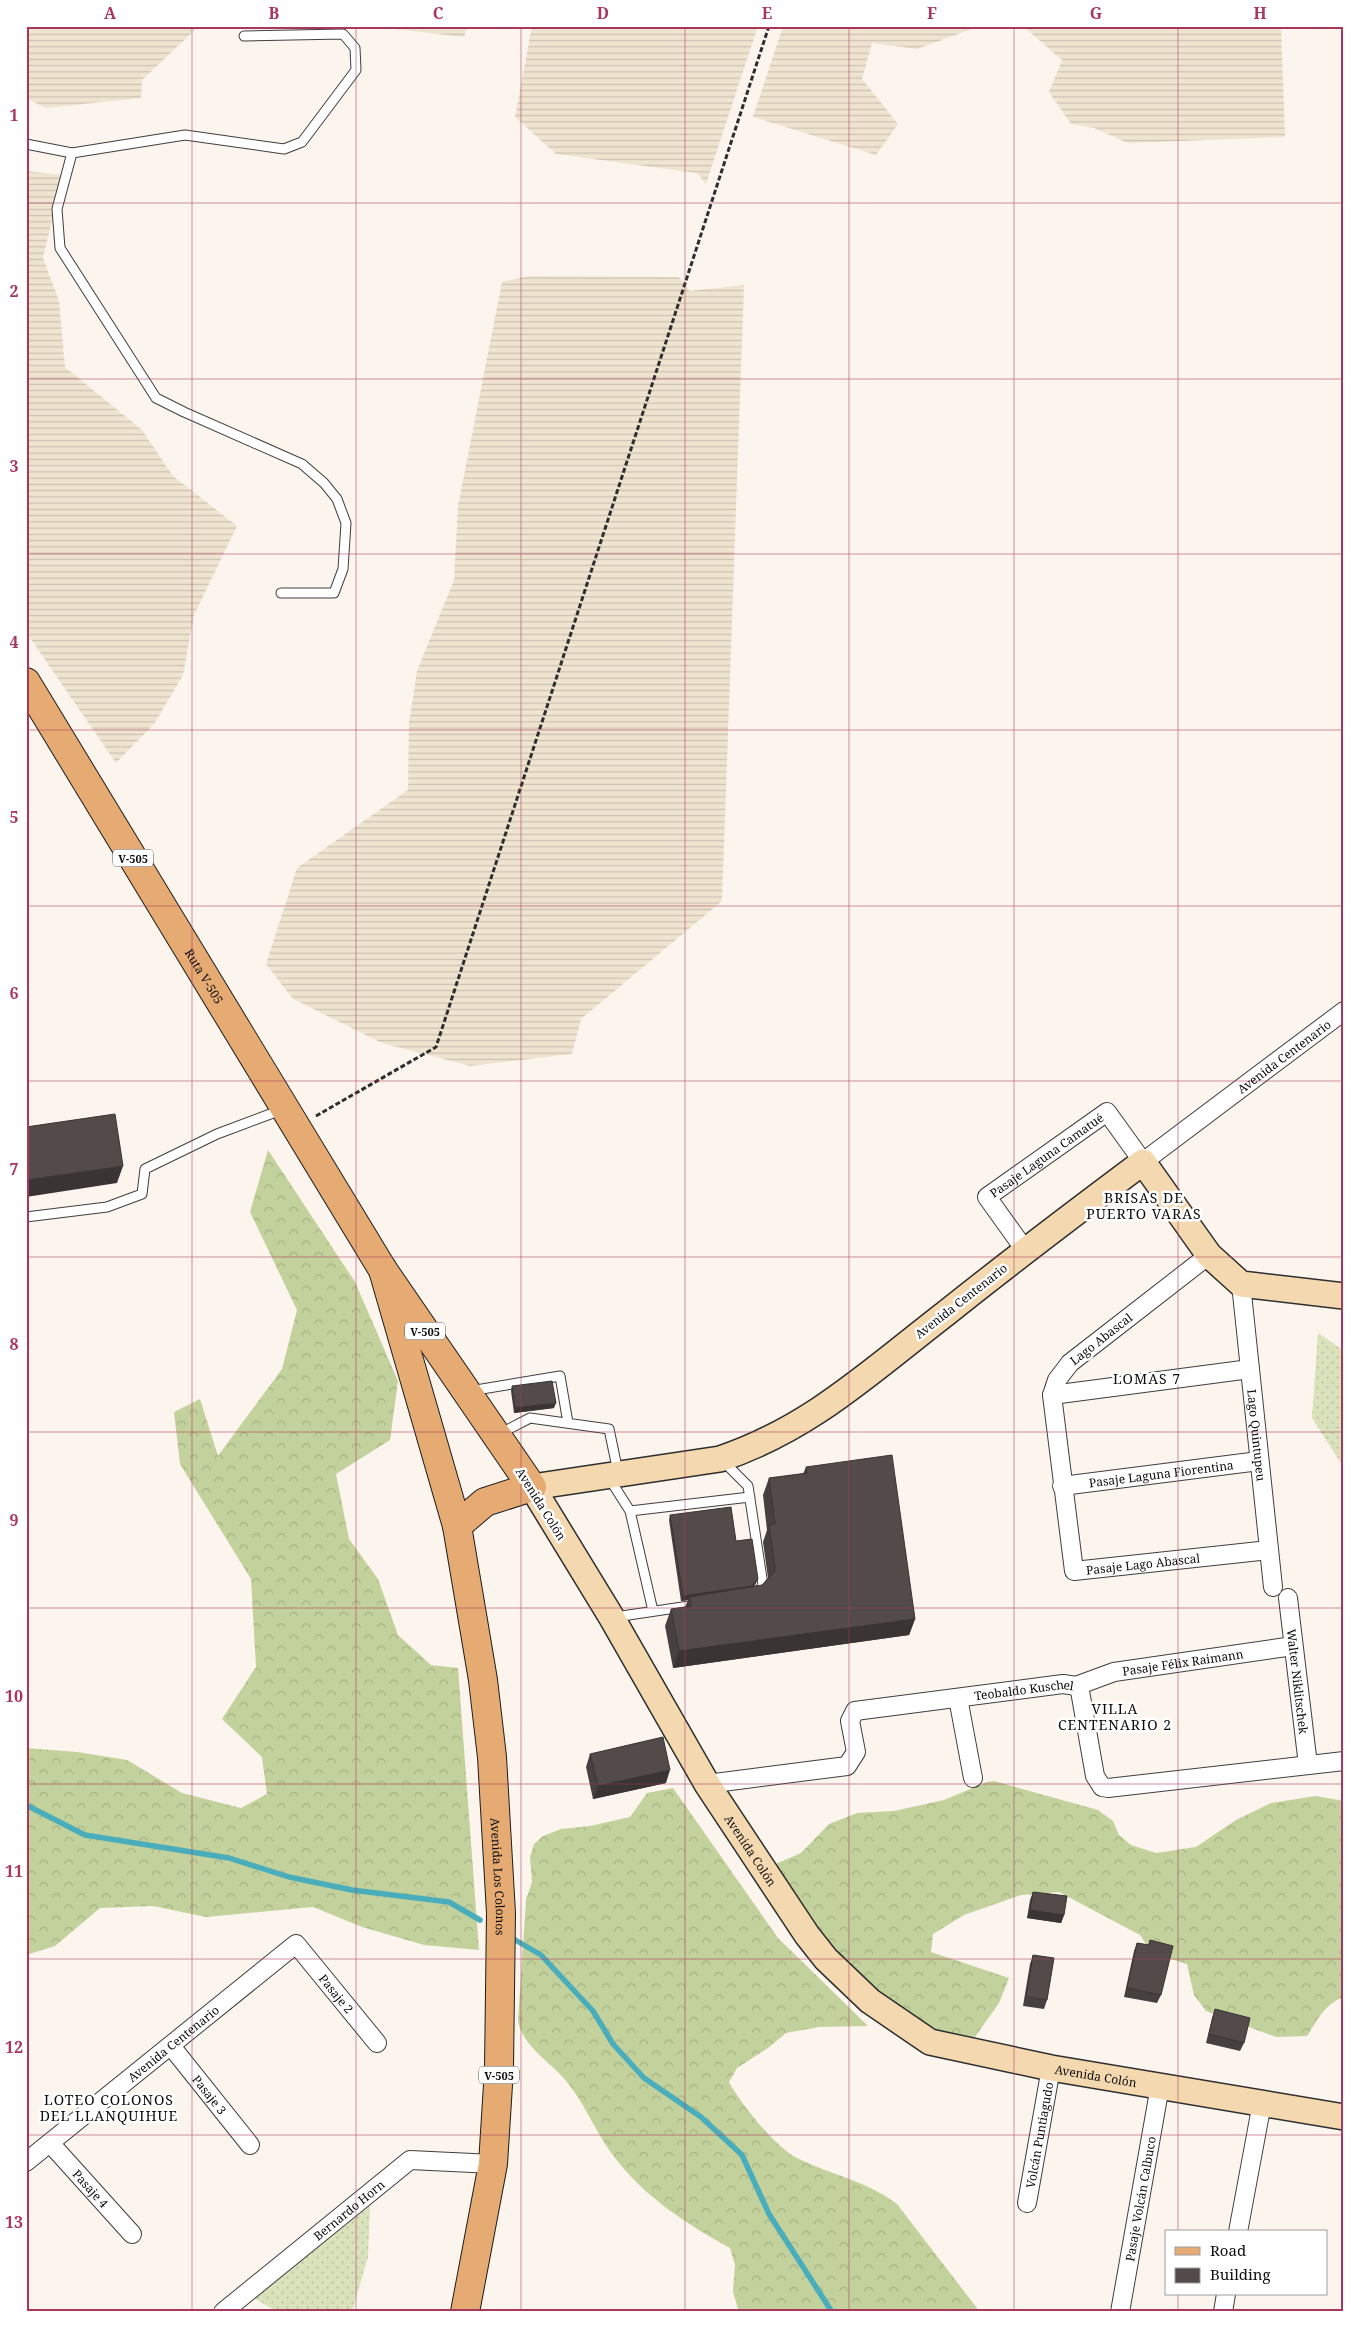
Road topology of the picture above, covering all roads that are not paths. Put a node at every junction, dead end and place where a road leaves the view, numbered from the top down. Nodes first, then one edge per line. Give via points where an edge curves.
1 (244, 36) dead end
2 (26, 144) edge
3 (72, 153) junction
4 (281, 594) dead end
5 (26, 682) edge
6 (1344, 1011) edge
7 (291, 1118) junction
8 (1143, 1162) junction
9 (26, 1217) edge
10 (1026, 1250) junction
11 (1209, 1255) junction
12 (383, 1270) junction
13 (1241, 1284) junction
14 (1344, 1296) edge
15 (1250, 1369) junction
16 (466, 1392) junction
17 (1052, 1395) junction
18 (568, 1423) junction
19 (496, 1435) junction
20 (720, 1458) junction
21 (1259, 1461) junction
22 (613, 1476) junction
23 (1062, 1486) junction
24 (532, 1487) junction
25 (750, 1497) junction
26 (630, 1511) junction
27 (457, 1526) junction
28 (1269, 1550) junction
29 (1273, 1587) dead end
30 (746, 1597) edge
31 (1288, 1598) dead end
32 (702, 1604) edge
33 (653, 1611) junction
34 (612, 1618) junction
35 (1293, 1646) junction
36 (1076, 1686) junction
37 (958, 1698) junction
38 (1344, 1761) edge
39 (1308, 1765) junction
40 (972, 1778) dead end
41 (707, 1784) junction
42 (296, 1944) joint
43 (377, 2043) dead end
44 (171, 2046) junction
45 (1051, 2068) junction
46 (1160, 2086) junction
47 (1262, 2103) junction
48 (1344, 2117) edge
49 (50, 2143) junction
50 (250, 2145) dead end
51 (26, 2162) edge
52 (493, 2164) junction
53 (1027, 2203) dead end
54 (1238, 2230) edge
55 (132, 2234) dead end
56 (1226, 2296) edge
57 (223, 2312) edge
58 (465, 2312) edge
59 (1120, 2312) edge
60 (1223, 2312) edge

1 - 3 lane via 343,34 355,48 356,70 302,142 284,149 185,135
2 - 3 lane
3 - 4 lane via 57,210 60,248 156,398 302,464 337,499 346,523 346,545 343,569 334,593
5 - 7 main road, Ruta V-505 / V-505
6 - 8 street, Avenida Centenario
7 - 9 lane via 217,1134 145,1169 142,1194 107,1207
7 - 12 main road, Ruta V-505 / V-505
8 - 10 main road, Avenida Centenario
8 - 10 street, Pasaje Laguna Camatué via 1107,1112 987,1197
8 - 11 main road
10 - 20 main road, Avenida Centenario via 818,1412 771,1439
11 - 13 main road
11 - 17 street, Lago Abascal via 1070,1363 1056,1380
12 - 16 main road, Avenida Colón / V-505
12 - 27 main road, Avenida Los Colonos
13 - 14 main road
13 - 15 street, Lago Quintupeu
15 - 17 street
15 - 21 street, Lago Quintupeu
16 - 18 lane via 560,1376
16 - 19 main road, Avenida Colón / V-505
17 - 23 street
18 - 19 lane via 530,1418
18 - 22 lane via 610,1429
19 - 24 main road, Avenida Colón / V-505
20 - 22 main road, Avenida Centenario
20 - 25 lane via 748,1486
21 - 23 street, Pasaje Laguna Fiorentina
21 - 28 street, Lago Quintupeu
22 - 24 main road, Avenida Centenario
22 - 26 lane
23 - 28 street, Pasaje Lago Abascal via 1074,1570
24 - 27 main road via 485,1502
24 - 34 main road, Avenida Colón
25 - 26 lane
25 - 30 lane via 763,1585 754,1596
26 - 33 lane
27 - 52 main road, Avenida Los Colonos / V-505 via 483,1680 498,1835 502,1991
28 - 29 street, Lago Quintupeu
31 - 35 street, Walter Niklitschek
32 - 33 lane
33 - 34 lane
34 - 41 main road, Avenida Colón
35 - 36 street, Pasaje Félix Raimann via 1114,1672
35 - 39 street, Walter Niklitschek
36 - 37 street, Teobaldo Kuschel via 1056,1684
36 - 39 street, Teobaldo Kuschel via 1082,1697 1095,1776 1102,1786 1122,1788
37 - 40 street
37 - 41 street, Teobaldo Kuschel via 855,1710 850,1721 856,1752 847,1766
38 - 39 street, Teobaldo Kuschel
41 - 45 main road, Avenida Colón via 807,1935 826,1959 870,2001 930,2042
42 - 43 street, Pasaje 2
42 - 44 street, Avenida Centenario
44 - 49 street, Avenida Centenario
44 - 50 street, Pasaje 3
45 - 46 main road, Avenida Colón
45 - 53 street, Volcán Puntiagudo
46 - 47 main road, Avenida Colón
46 - 59 street, Pasaje Volcán Calbuco
47 - 48 main road, Avenida Colón
47 - 54 street
49 - 51 street, Avenida Centenario
49 - 55 street, Pasaje 4
52 - 57 street, Bernardo Horn via 410,2160
52 - 58 main road, Avenida Los Colonos / V-505
56 - 60 street

